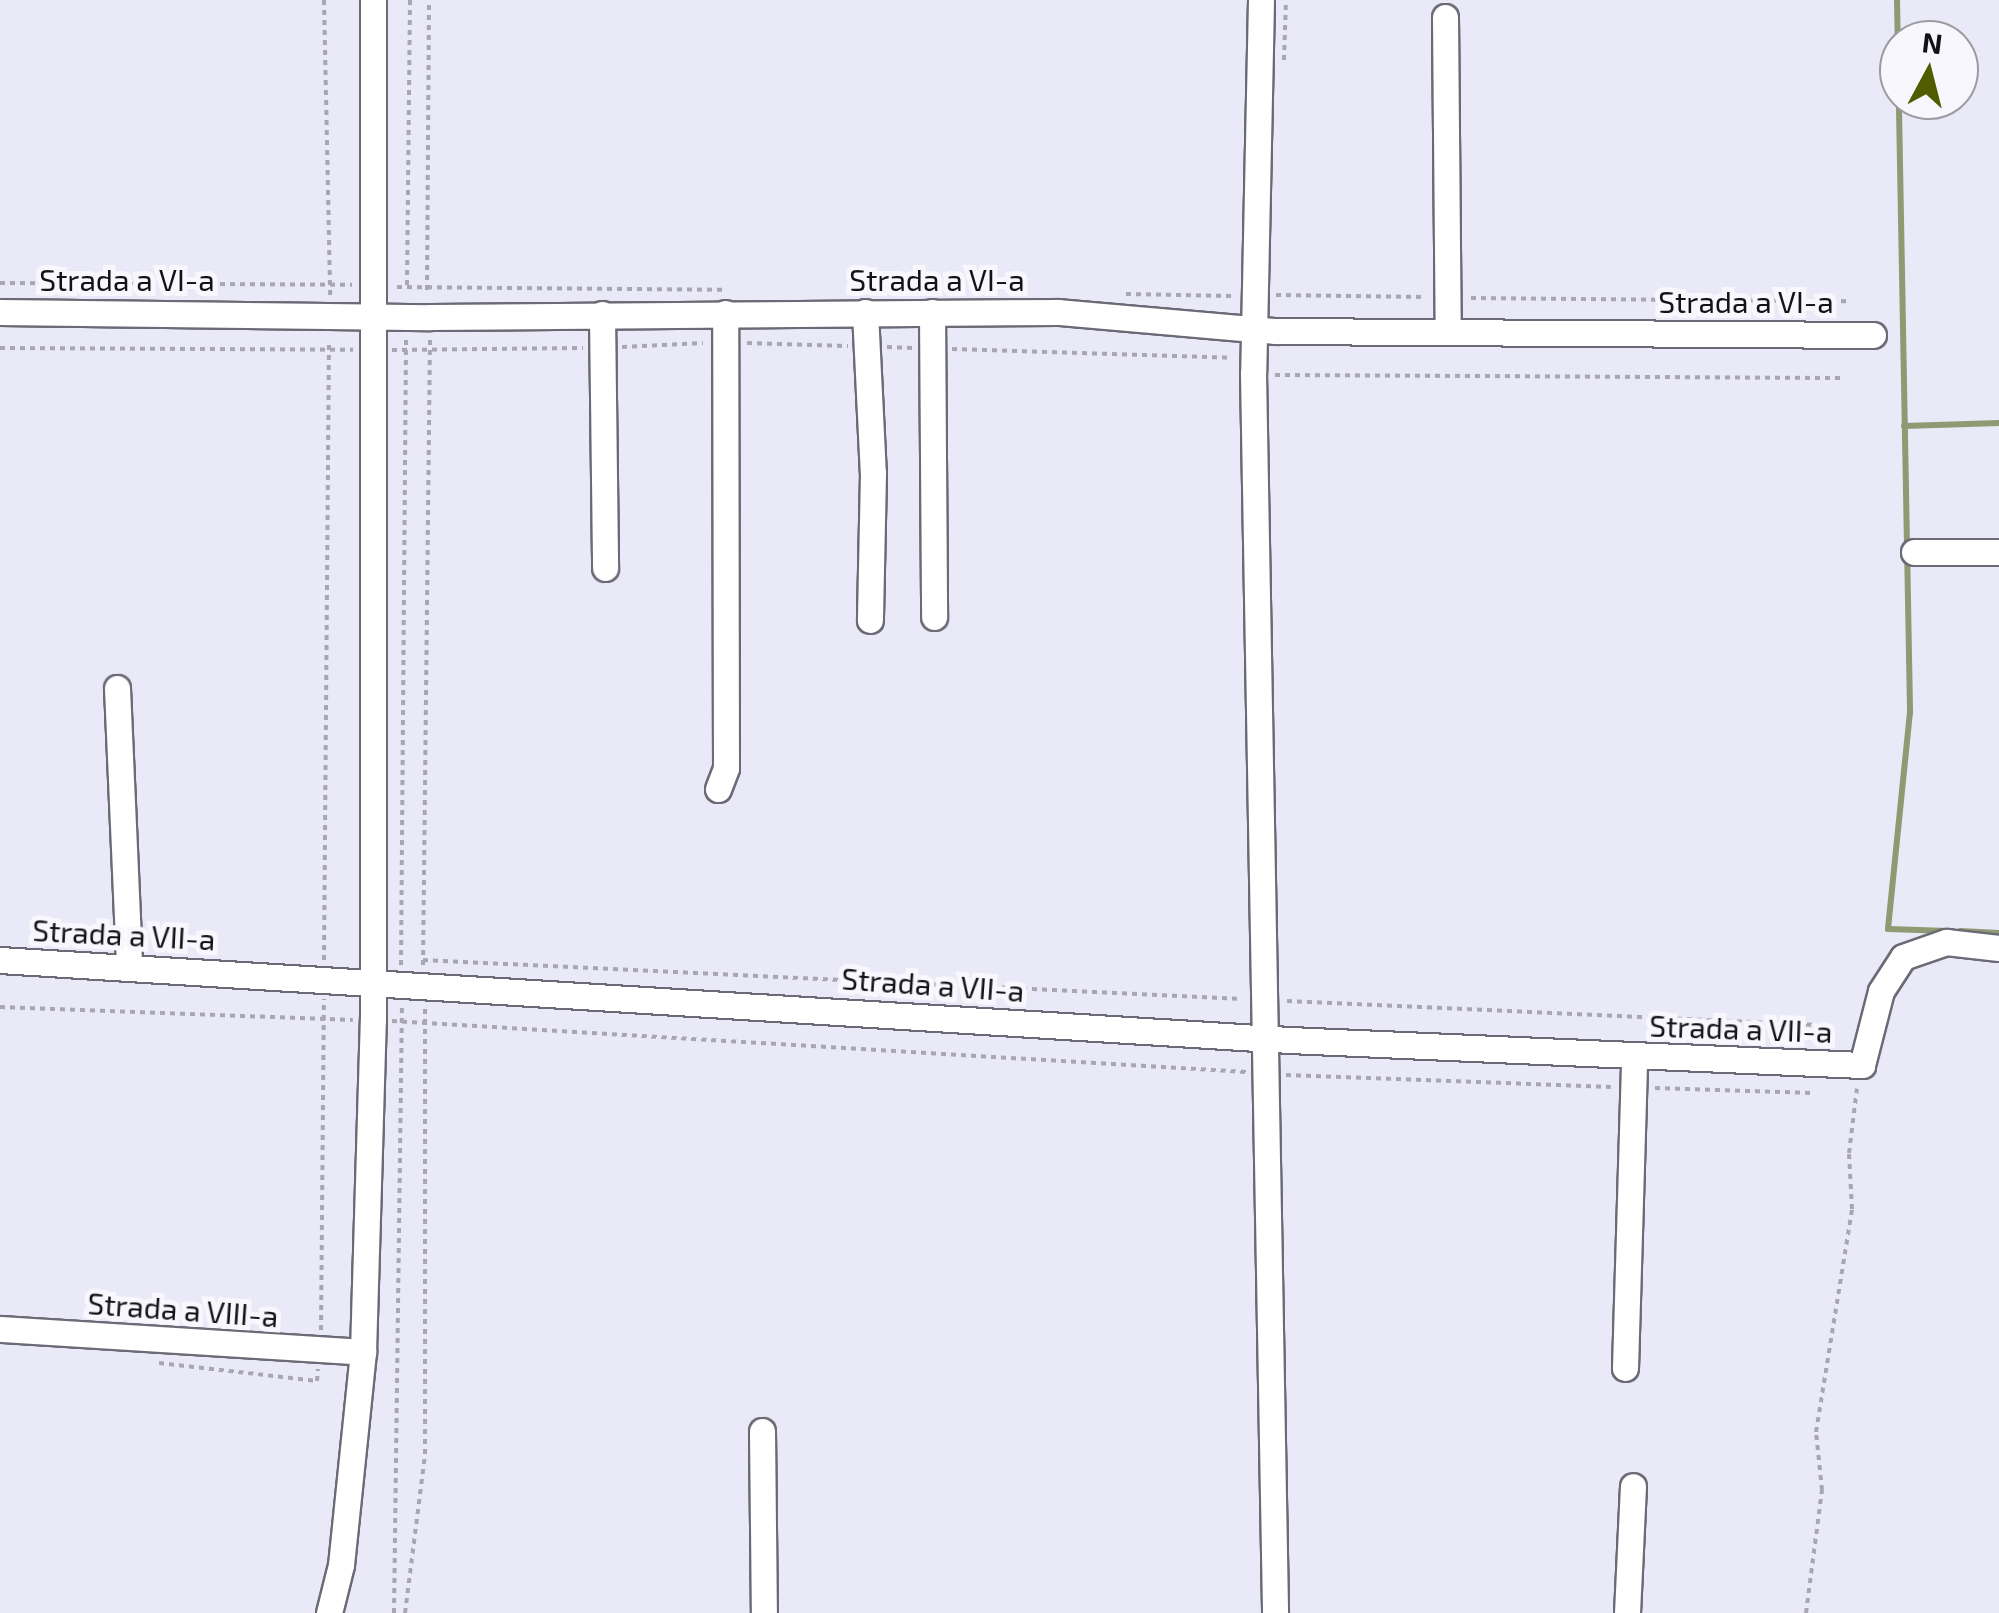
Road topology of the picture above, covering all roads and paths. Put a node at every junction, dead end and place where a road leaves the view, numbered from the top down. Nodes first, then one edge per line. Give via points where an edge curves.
1 (324, 0) edge
2 (374, 0) edge
3 (410, 0) edge
4 (429, 0) edge
5 (1261, 0) edge
6 (1445, 17) dead end
7 (0, 312) edge
8 (331, 312) junction
9 (864, 312) junction
10 (932, 312) junction
11 (602, 314) junction
12 (725, 314) junction
13 (375, 316) junction
14 (419, 316) junction
15 (1254, 330) junction
16 (1448, 332) junction
17 (1873, 335) dead end
18 (723, 342) junction
19 (868, 346) junction
20 (0, 348) edge
21 (429, 348) junction
22 (601, 348) junction
23 (932, 348) junction
24 (328, 350) junction
25 (376, 350) junction
26 (405, 350) junction
27 (1254, 373) junction
28 (1845, 378) dead end
29 (1914, 552) dead end
30 (1999, 552) edge
31 (604, 568) dead end
32 (934, 617) dead end
33 (870, 620) dead end
34 (117, 688) dead end
35 (718, 789) dead end
36 (1999, 948) edge
37 (0, 960) edge
38 (129, 967) junction
39 (416, 976) junction
40 (325, 978) junction
41 (373, 979) junction
42 (1261, 1000) junction
43 (0, 1007) edge
44 (323, 1018) junction
45 (372, 1020) junction
46 (401, 1021) junction
47 (425, 1021) junction
48 (1816, 1025) dead end
49 (1261, 1038) junction
50 (1634, 1056) junction
51 (1862, 1065) junction
52 (1262, 1074) junction
53 (1633, 1087) junction
54 (1810, 1094) dead end
55 (0, 1330) edge
56 (321, 1350) junction
57 (363, 1352) junction
58 (1624, 1368) dead end
59 (762, 1432) dead end
60 (1633, 1486) dead end
61 (329, 1613) edge
62 (394, 1613) edge
63 (405, 1613) edge
64 (764, 1613) edge
65 (1275, 1613) edge
66 (1627, 1613) edge
67 (1806, 1613) edge

1 - 8 path
2 - 13 street
3 - 14 path
4 - 14 path
5 - 15 street
6 - 16 street
7 - 8 street, Strada a VI-a
8 - 13 street, Strada a VI-a
8 - 24 path
9 - 10 street, Strada a VI-a
9 - 12 street, Strada a VI-a
9 - 19 street
10 - 15 street, Strada a VI-a via 1058,312
10 - 23 street
11 - 12 street, Strada a VI-a
11 - 14 street, Strada a VI-a
11 - 22 street
12 - 18 street
13 - 14 street, Strada a VI-a
13 - 25 street
14 - 21 path
14 - 26 path
15 - 16 street, Strada a VI-a
15 - 27 street
16 - 17 street, Strada a VI-a
18 - 19 path
18 - 22 path
18 - 35 street via 726,768
19 - 23 path
19 - 33 street
20 - 24 path
21 - 22 path
21 - 26 path
21 - 39 path
22 - 31 street
23 - 27 path via 1241,358
23 - 32 street
24 - 25 path
24 - 40 path
25 - 26 path
25 - 41 street
26 - 39 path
27 - 28 path
27 - 42 street
29 - 30 street
34 - 38 street
36 - 51 street via 1946,942 1902,957 1880,991
37 - 38 street, Strada a VII-a
38 - 40 street, Strada a VII-a
39 - 41 street, Strada a VII-a
39 - 42 path
39 - 46 path
39 - 47 path
39 - 49 street, Strada a VII-a
40 - 41 street, Strada a VII-a
40 - 44 path
41 - 45 street
42 - 48 path
42 - 49 street
43 - 44 path
44 - 45 path
44 - 56 path
45 - 46 path
45 - 57 street
46 - 47 path
46 - 62 path
47 - 52 path
47 - 63 path via 424,1465
49 - 50 street, Strada a VII-a
49 - 52 street
50 - 51 street, Strada a VII-a
50 - 53 street
51 - 67 path via 1849,1153 1852,1209 1816,1432 1822,1490
52 - 53 path
52 - 65 street
53 - 54 path
53 - 58 street
55 - 56 street, Strada a VIII-a
56 - 57 street, Strada a VIII-a
57 - 61 street via 341,1565
59 - 64 street
60 - 66 street

